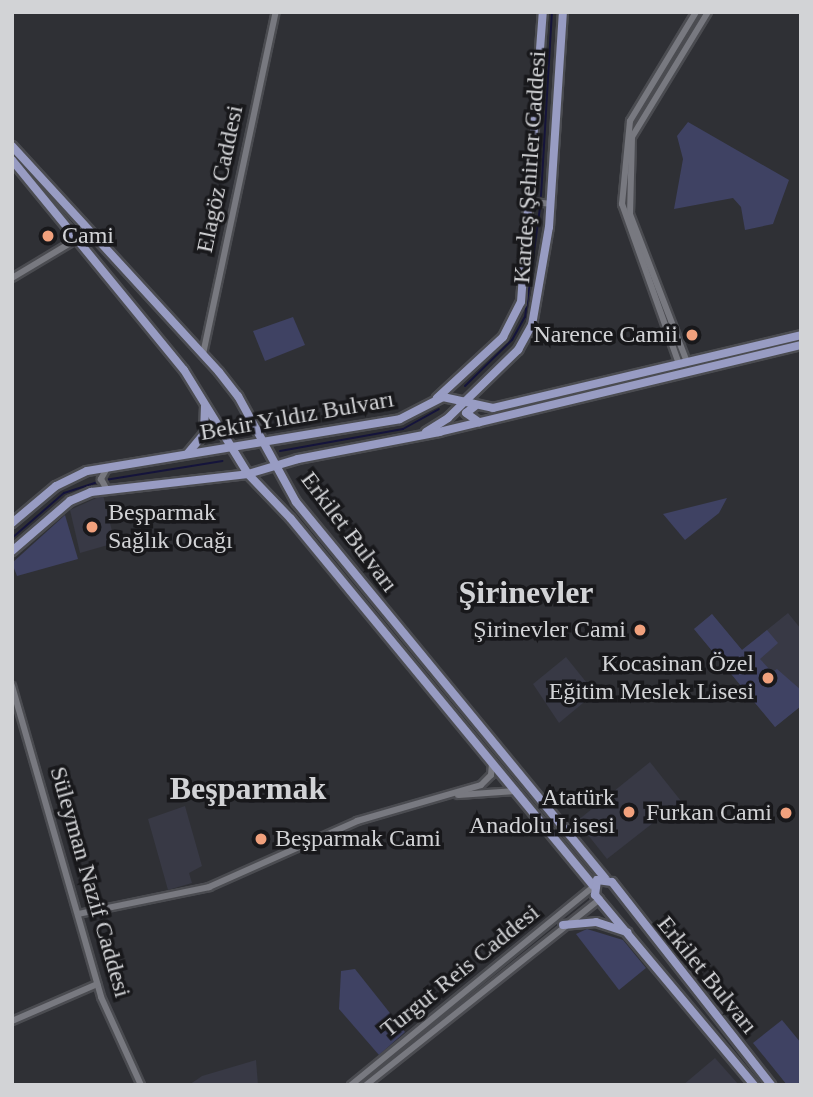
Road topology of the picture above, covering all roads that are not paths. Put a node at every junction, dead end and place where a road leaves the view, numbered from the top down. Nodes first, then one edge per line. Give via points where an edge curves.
1 (276, 12) edge
2 (543, 12) edge
3 (563, 12) edge
4 (696, 12) edge
5 (708, 12) edge
6 (12, 146) edge
7 (12, 160) edge
8 (530, 202) junction
9 (551, 204) junction
10 (77, 239) junction
11 (12, 278) edge
12 (801, 335) edge
13 (801, 345) edge
14 (202, 354) junction
15 (683, 363) junction
16 (435, 400) junction
17 (465, 400) junction
18 (205, 404) junction
19 (475, 406) junction
20 (252, 422) junction
21 (481, 422) junction
22 (414, 437) junction
23 (277, 438) junction
24 (261, 439) junction
25 (230, 447) junction
26 (185, 456) junction
27 (276, 466) junction
28 (107, 468) junction
29 (248, 474) junction
30 (106, 489) junction
31 (12, 523) edge
32 (12, 551) edge
33 (12, 686) edge
34 (491, 761) junction
35 (516, 791) junction
36 (442, 797) junction
37 (605, 878) junction
38 (593, 886) junction
39 (614, 887) junction
40 (601, 899) junction
41 (78, 914) junction
42 (563, 925) junction
43 (632, 935) junction
44 (97, 984) junction
45 (12, 1021) edge
46 (141, 1085) edge
47 (351, 1085) edge
48 (366, 1085) edge
49 (754, 1085) edge
50 (771, 1085) edge

1 - 14 street, Elagöz Caddesi
2 - 8 main road, Kardeş Şehirler Caddesi
3 - 9 main road, Kardeş Şehirler Caddesi
4 - 15 street via 630,121 625,146 625,222
5 - 15 street via 632,137 630,214
6 - 14 main road, Erkilet Bulvarı
7 - 10 main road, Erkilet Bulvarı
8 - 9 street
8 - 16 main road, Kardeş Şehirler Caddesi via 524,289 514,320 503,337
9 - 17 main road, Kardeş Şehirler Caddesi via 542,289 531,330 518,350
10 - 11 street
10 - 18 main road, Erkilet Bulvarı via 184,370
12 - 15 main road
13 - 21 main road, Bekir Yıldız Bulvarı
14 - 20 main road, Erkilet Bulvarı via 238,396
15 - 19 main road via 493,408
16 - 17 main road, Bekir Yıldız Bulvarı
16 - 23 main road, Bekir Yıldız Bulvarı via 400,419
17 - 19 main road
17 - 22 main road, Kardeş Şehirler Caddesi via 442,423
18 - 25 main road, Erkilet Bulvarı
18 - 26 main road via 204,434
19 - 21 main road via 467,415
20 - 23 main road
20 - 24 main road, Erkilet Bulvarı
21 - 22 main road, Bekir Yıldız Bulvarı
22 - 27 main road, Bekir Yıldız Bulvarı
23 - 24 main road, Bekir Yıldız Bulvarı
24 - 25 main road, Bekir Yıldız Bulvarı
24 - 27 main road, Erkilet Bulvarı
25 - 26 main road, Bekir Yıldız Bulvarı
25 - 29 main road, Erkilet Bulvarı
26 - 28 main road, Bekir Yıldız Bulvarı
27 - 29 main road, Bekir Yıldız Bulvarı
27 - 37 main road, Erkilet Bulvarı via 302,510
28 - 30 street via 101,478
28 - 31 main road, Bekir Yıldız Bulvarı via 61,482
29 - 30 main road, Bekir Yıldız Bulvarı
29 - 34 main road, Erkilet Bulvarı via 292,519
30 - 32 main road, Bekir Yıldız Bulvarı via 70,501
33 - 41 street, Süleyman Nazif Caddesi
34 - 35 main road, Erkilet Bulvarı
34 - 36 street via 492,771 485,782
35 - 36 street
35 - 38 main road, Erkilet Bulvarı
36 - 41 street via 357,821 209,887
37 - 38 main road
37 - 39 main road, Erkilet Bulvarı
38 - 40 main road, Erkilet Bulvarı
38 - 47 street, Turgut Reis Caddesi
39 - 40 main road via 611,896
39 - 50 main road, Erkilet Bulvarı
40 - 42 street, Turgut Reis Caddesi
40 - 43 main road, Erkilet Bulvarı
41 - 44 street, Süleyman Nazif Caddesi
42 - 43 main road via 596,922
42 - 48 street, Turgut Reis Caddesi
43 - 49 main road, Erkilet Bulvarı
44 - 45 street
44 - 46 street, Süleyman Nazif Caddesi

